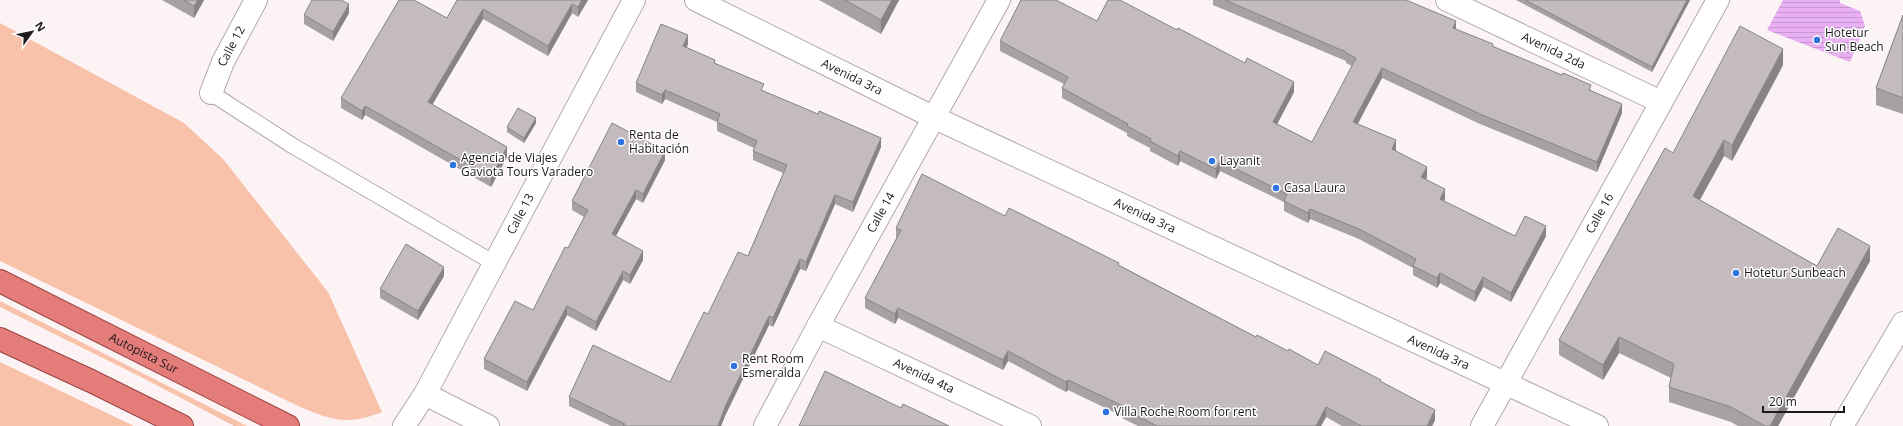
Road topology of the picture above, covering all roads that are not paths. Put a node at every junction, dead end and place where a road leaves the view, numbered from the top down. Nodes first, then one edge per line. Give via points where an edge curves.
1 (256, 0) edge
2 (634, 0) edge
3 (696, 0) edge
4 (998, 0) edge
5 (1447, 0) edge
6 (1718, 0) edge
7 (211, 93) joint
8 (1661, 102) junction
9 (933, 117) junction
10 (494, 264) junction
11 (0, 281) edge
12 (1903, 323) edge
13 (818, 326) junction
14 (0, 339) edge
15 (1506, 383) junction
16 (425, 394) junction
17 (182, 426) edge
18 (288, 426) edge
19 (404, 426) edge
20 (488, 426) edge
21 (765, 426) edge
22 (1030, 426) edge
23 (1482, 426) edge
24 (1597, 426) edge
25 (1842, 426) edge

1 - 7 street, Calle 12 via 223,62
2 - 10 street, Calle 13
3 - 9 street, Avenida 3ra
4 - 9 street, Calle 14
5 - 8 street, Avenida 2da
6 - 8 street, Calle 16
7 - 10 lane via 292,146
8 - 15 street, Calle 16
9 - 13 street, Calle 14
9 - 15 street, Avenida 3ra
10 - 16 street, Calle 13
11 - 18 highway, Autopista Sur
12 - 25 street
13 - 21 street, Calle 14
13 - 22 street, Avenida 4ta
14 - 17 highway
15 - 23 street, Calle 16
15 - 24 street, Avenida 3ra
16 - 19 street, Calle 13
16 - 20 street

